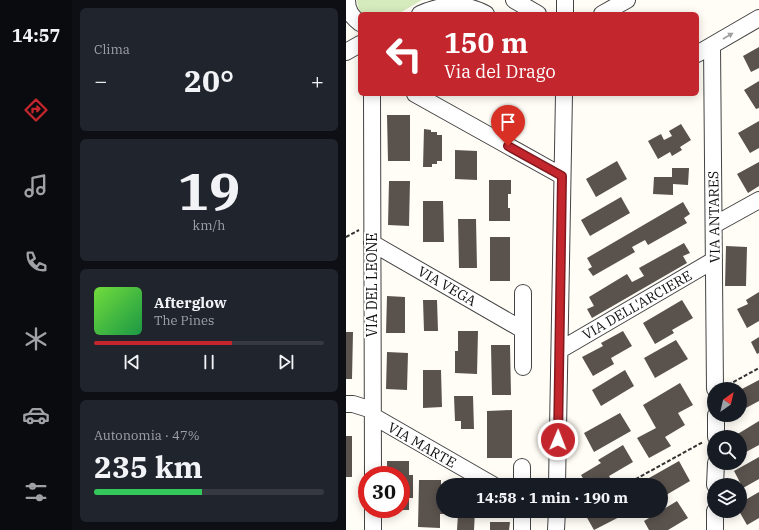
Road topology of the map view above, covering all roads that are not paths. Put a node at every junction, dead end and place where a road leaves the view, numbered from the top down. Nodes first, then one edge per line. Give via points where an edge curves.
1 (514, 0) edge
2 (565, 0) edge
3 (627, 0) edge
4 (347, 5) edge
5 (430, 8) edge
6 (482, 12) edge
7 (535, 12) edge
8 (565, 12) edge
9 (606, 12) edge
10 (759, 18) edge
11 (358, 21) edge
12 (358, 45) edge
13 (712, 46) junction
14 (346, 52) edge
15 (699, 53) edge
16 (372, 96) edge
17 (419, 96) edge
18 (564, 96) edge
19 (562, 176) junction
20 (759, 200) edge
21 (714, 225) junction
22 (372, 243) junction
23 (714, 260) junction
24 (523, 294) dead end
25 (523, 330) junction
26 (560, 350) junction
27 (523, 367) dead end
28 (722, 382) edge
29 (346, 404) edge
30 (372, 413) junction
31 (373, 466) edge
32 (522, 467) dead end
33 (481, 478) edge
34 (522, 478) edge
35 (557, 478) edge
36 (373, 518) edge
37 (522, 518) edge
38 (557, 518) edge
39 (715, 518) edge
40 (373, 530) edge
41 (522, 530) edge
42 (556, 530) edge
43 (715, 530) edge

1 - 7 street
2 - 8 street
3 - 9 street
4 - 11 street
5 - 6 street via 458,5
13 -> 10 street
12 - 14 street
13 - 15 street
13 - 21 street, VIA ANTARES
16 - 22 street, VIA DEL LEONE
17 - 19 street
18 - 19 street
19 - 26 street
20 - 21 street
21 - 23 street, VIA ANTARES
22 - 25 street, VIA VEGA
22 - 30 street, VIA DEL LEONE
23 - 26 street, VIA DELL'ARCIERE
23 - 28 street, VIA ANTARES
24 - 25 street
25 - 27 street
26 - 35 street
29 - 30 street, VIA MARTE
30 - 31 street, VIA DEL LEONE
30 - 33 street, VIA MARTE
32 - 34 street
36 - 40 street
37 - 41 street
38 - 42 street
39 - 43 street

